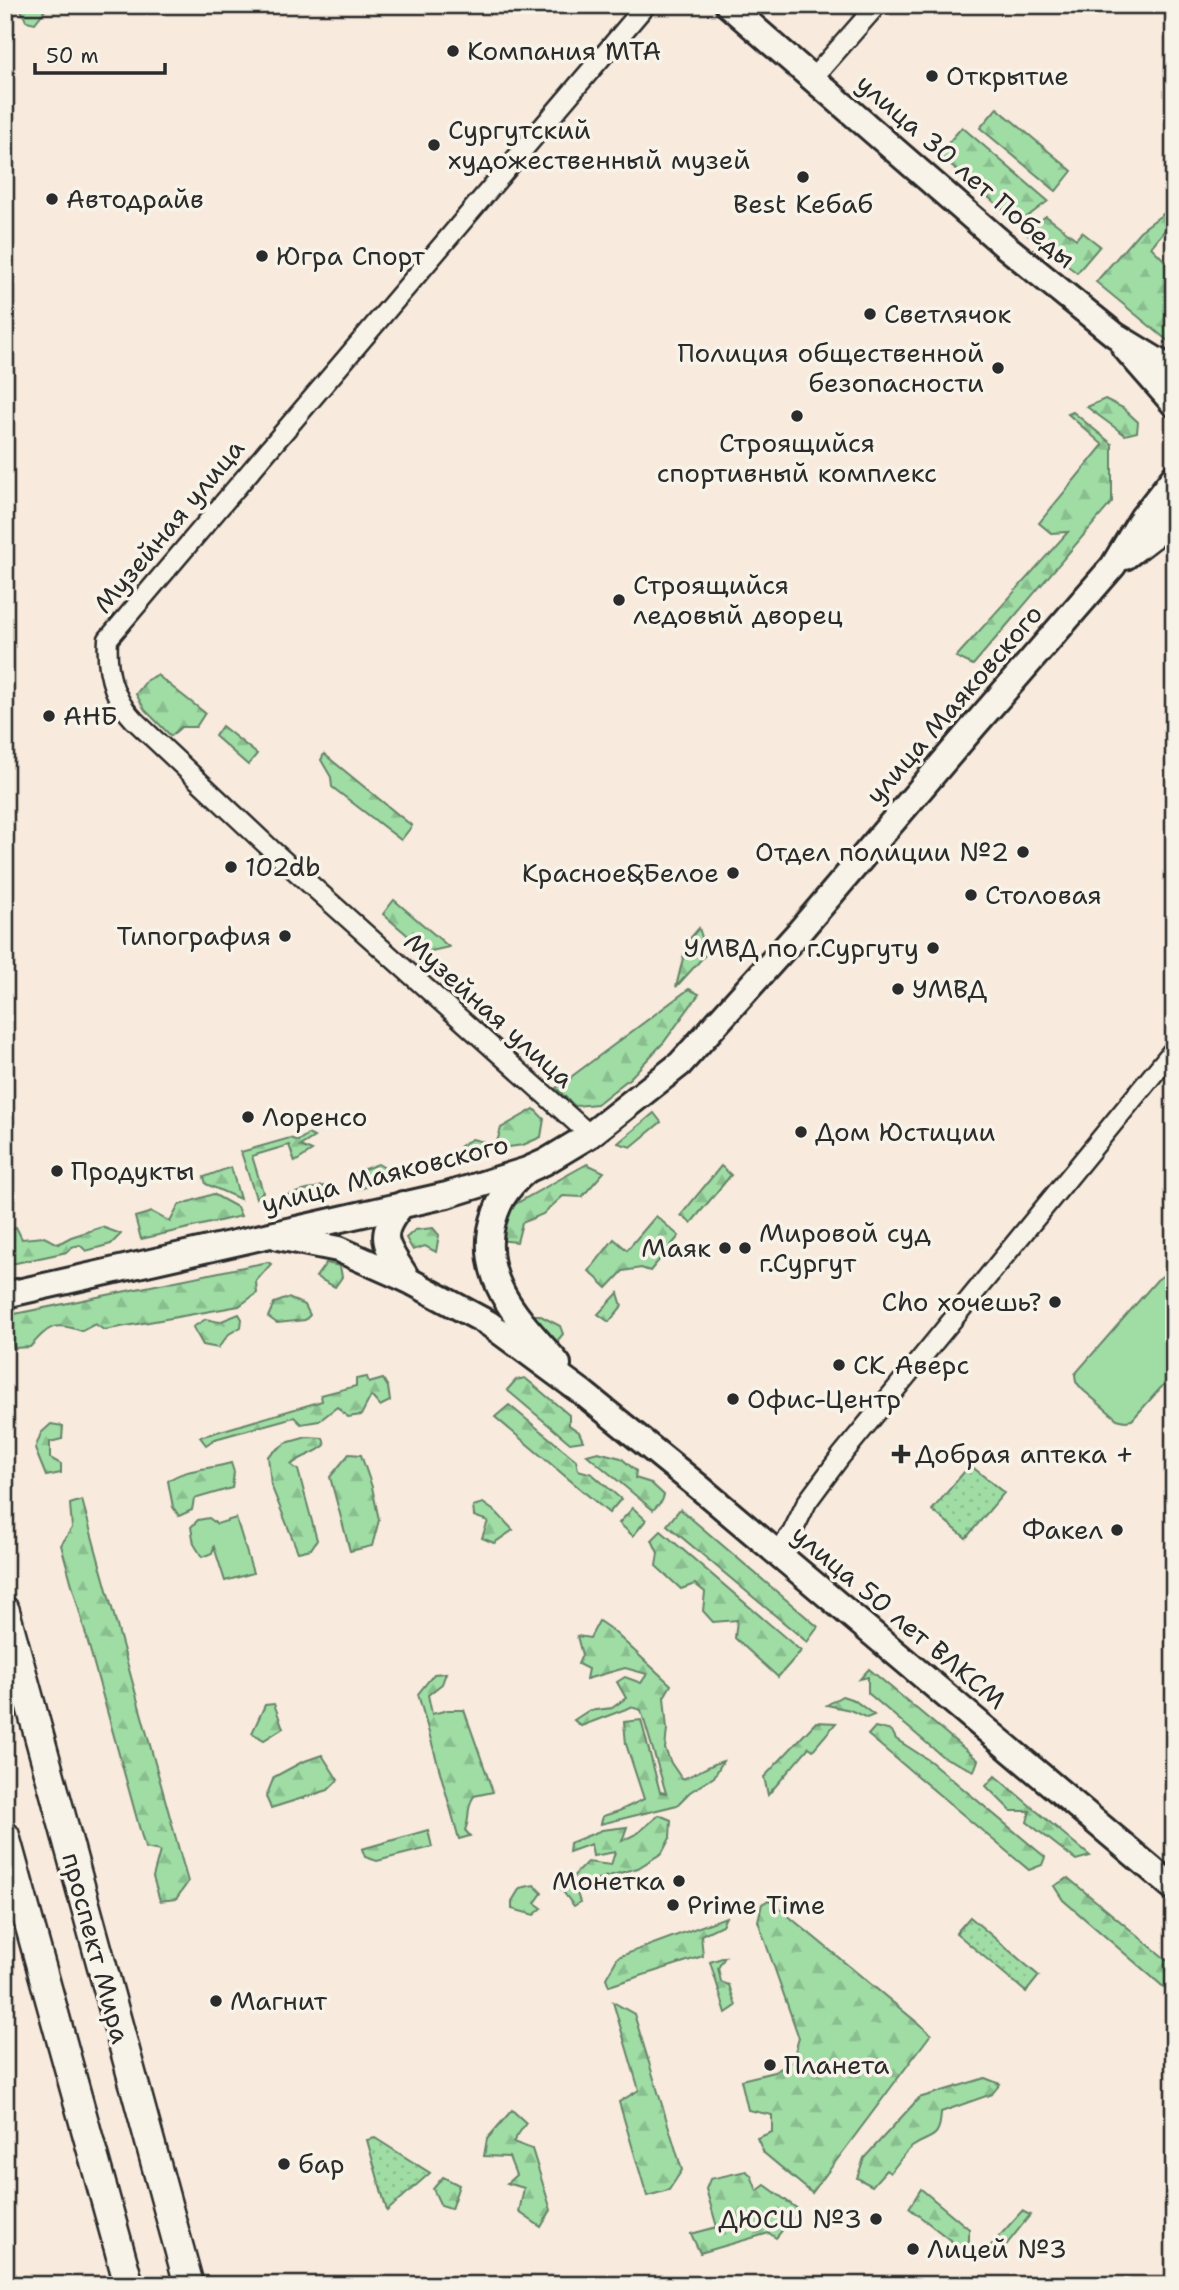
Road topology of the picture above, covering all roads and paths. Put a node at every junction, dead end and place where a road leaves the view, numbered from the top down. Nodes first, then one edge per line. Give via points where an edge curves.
1 (646, 5) edge
2 (728, 5) edge
3 (877, 5) edge
4 (812, 79) junction
5 (1115, 335) junction
6 (1174, 370) edge
7 (1174, 404) edge
8 (1174, 477) edge
9 (1174, 516) edge
10 (1113, 566) junction
11 (1174, 1049) edge
12 (590, 1135) junction
13 (527, 1170) junction
14 (403, 1204) junction
15 (264, 1235) junction
16 (408, 1280) junction
17 (5, 1295) edge
18 (583, 1394) junction
19 (777, 1552) junction
20 (5, 1611) edge
21 (5, 1836) edge
22 (1174, 1888) edge
23 (129, 2285) edge
24 (189, 2285) edge

1 - 12 street, Музейная улица via 117,628 108,639 106,662 122,708 134,720
2 - 4 main road, улица 30 лет Победы
3 - 4 street
4 - 5 main road, улица 30 лет Победы via 1004,246
5 - 6 main road, улица 30 лет Победы
5 - 7 main road
8 - 10 main road, улица Маяковского
9 - 10 main road, улица Маяковского
10 - 12 main road, улица Маяковского via 718,1023 680,1064
11 - 19 street via 841,1456
12 - 13 main road, улица Маяковского
13 - 14 main road, улица Маяковского
13 - 18 main road, улица 50 лет ВЛКСМ via 508,1187 494,1216 489,1242 492,1269 510,1307
14 - 15 main road, улица Маяковского
14 - 16 main road, улица 50 лет ВЛКСМ via 385,1233 387,1248
15 - 16 main road, улица 50 лет ВЛКСМ via 338,1249
15 - 17 main road, улица Маяковского
16 - 18 main road, улица 50 лет ВЛКСМ via 488,1323
18 - 19 main road, улица 50 лет ВЛКСМ
19 - 22 main road, улица 50 лет ВЛКСМ
20 - 24 main road, проспект Мира
21 - 23 main road

